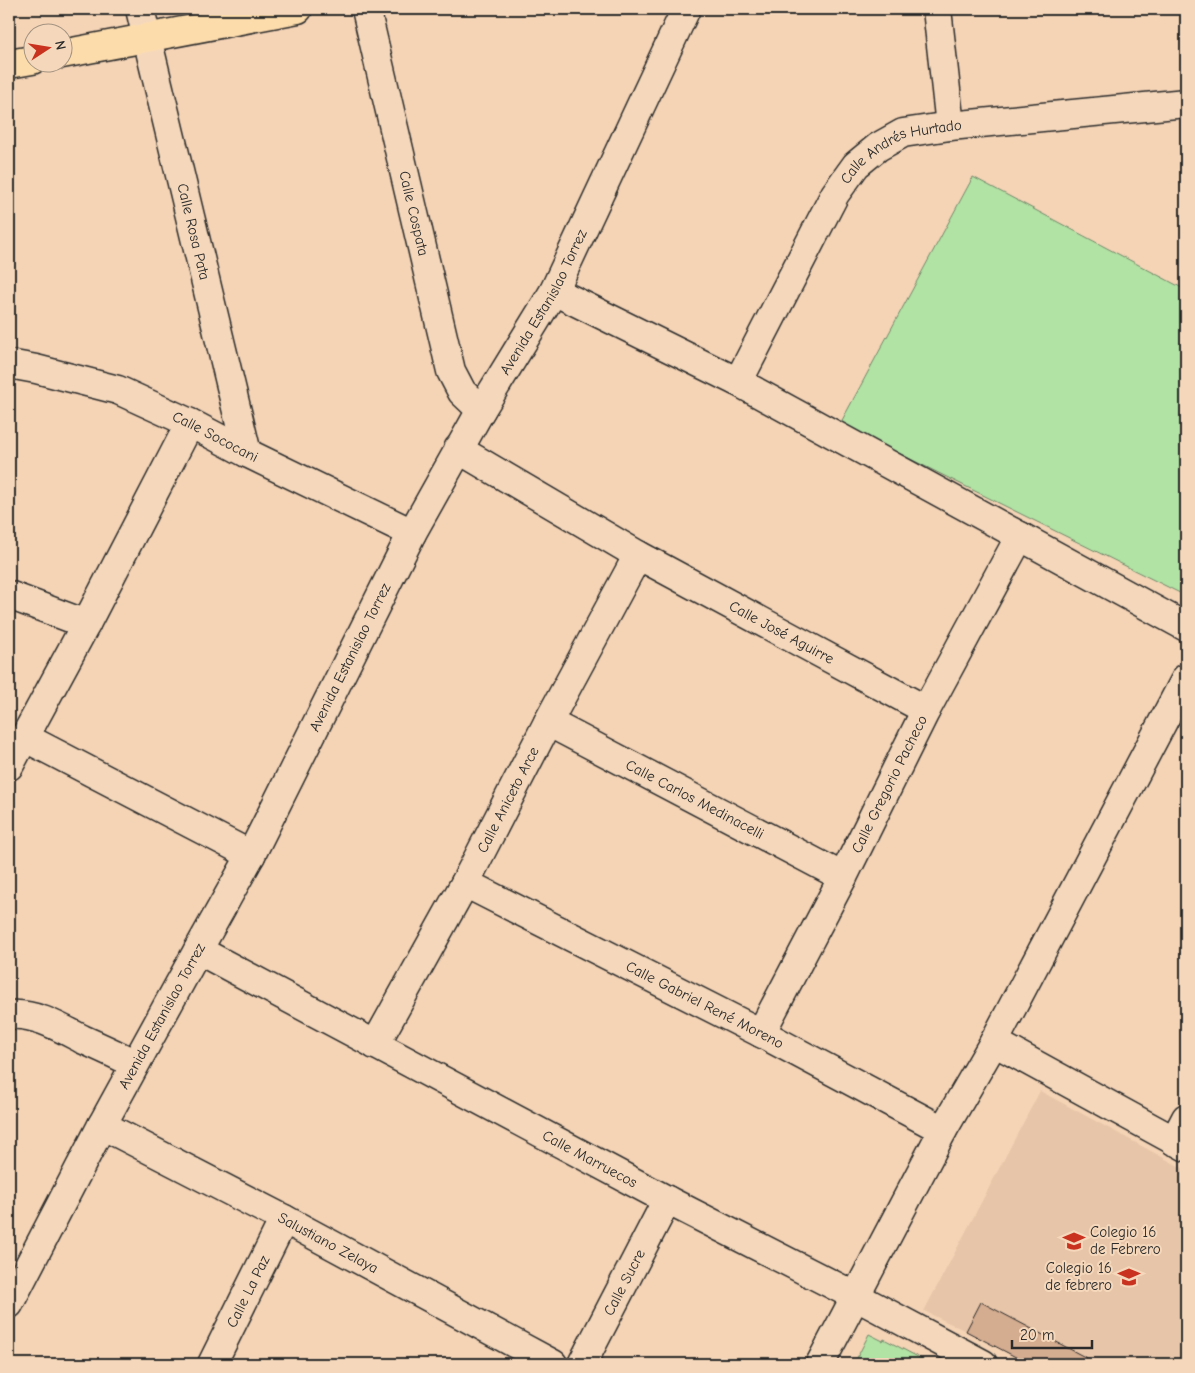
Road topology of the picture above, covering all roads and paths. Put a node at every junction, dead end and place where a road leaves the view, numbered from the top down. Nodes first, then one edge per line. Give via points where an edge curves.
1 (140, 9) edge
2 (298, 9) edge
3 (366, 9) edge
4 (686, 9) edge
5 (937, 9) edge
6 (147, 37) junction
7 (72, 52) edge
8 (22, 62) edge
9 (9, 64) edge
10 (1186, 103) edge
11 (950, 126) junction
12 (554, 291) junction
13 (9, 364) edge
14 (738, 382) junction
15 (481, 410) junction
16 (190, 423) junction
17 (458, 449) junction
18 (247, 454) junction
19 (412, 533) junction
20 (1020, 536) junction
21 (638, 555) junction
22 (9, 595) edge
23 (86, 624) junction
24 (1186, 627) edge
25 (1186, 678) edge
26 (926, 710) junction
27 (548, 722) junction
28 (24, 737) junction
29 (9, 766) edge
30 (251, 855) junction
31 (843, 876) junction
32 (465, 882) junction
33 (198, 950) junction
34 (9, 1015) edge
35 (761, 1033) junction
36 (994, 1042) junction
37 (375, 1044) junction
38 (135, 1064) junction
39 (102, 1125) junction
40 (943, 1130) junction
41 (1182, 1135) edge
42 (667, 1200) junction
43 (284, 1219) junction
44 (16, 1273) edge
45 (855, 1296) junction
46 (9, 1304) edge
47 (212, 1364) edge
48 (553, 1364) edge
49 (582, 1364) edge
50 (820, 1364) edge
51 (983, 1364) edge

1 - 6 street, Calle Rosa Pata
2 - 6 main road
3 - 15 street, Calle Cospata via 451,371 462,392
4 - 12 street, Avenida Estanislao Torrez
5 - 11 street
6 - 7 main road
6 - 18 street, Calle Rosa Pata
8 - 9 main road
10 - 11 street, Calle Andrés Hurtado
11 - 14 street, Calle Andrés Hurtado via 903,133 856,165 835,194
12 - 14 street
12 - 15 street, Avenida Estanislao Torrez
13 - 16 street, Calle Sococani via 118,390
14 - 20 street
15 - 17 street, Avenida Estanislao Torrez
16 - 18 street, Calle Sococani
16 - 23 street
17 - 19 street, Avenida Estanislao Torrez
17 - 21 street, Calle José Aguirre
18 - 19 street, Calle Sococani
19 - 30 street, Avenida Estanislao Torrez
20 - 24 street
20 - 26 street, Calle Gregorio Pacheco
21 - 26 street, Calle José Aguirre
21 - 27 street, Calle Aniceto Arce
22 - 23 street
23 - 28 street
25 - 36 street
26 - 31 street, Calle Gregorio Pacheco
27 - 31 street, Calle Carlos Medinacelli
27 - 32 street, Calle Aniceto Arce
28 - 29 street
28 - 30 street
30 - 33 street, Avenida Estanislao Torrez
31 - 35 street, Calle Gregorio Pacheco
32 - 35 street, Calle Gabriel René Moreno
32 - 37 street, Calle Aniceto Arce
33 - 37 street, Calle Marruecos
33 - 38 street, Avenida Estanislao Torrez
34 - 38 street via 32,1017 52,1024
35 - 40 street, Calle Gabriel René Moreno
36 - 40 street
36 - 41 street
37 - 42 street, Calle Marruecos
38 - 39 street, Avenida Estanislao Torrez
39 - 43 street, Salustiano Zelaya
39 - 44 street, Avenida Estanislao Torrez
40 - 45 street
42 - 45 street, Calle Marruecos
42 - 49 street, Calle Sucre
43 - 47 street, Calle La Paz
43 - 48 street, Salustiano Zelaya
44 - 46 street, Avenida Estanislao Torrez
45 - 50 street
45 - 51 street, Calle Marruecos

